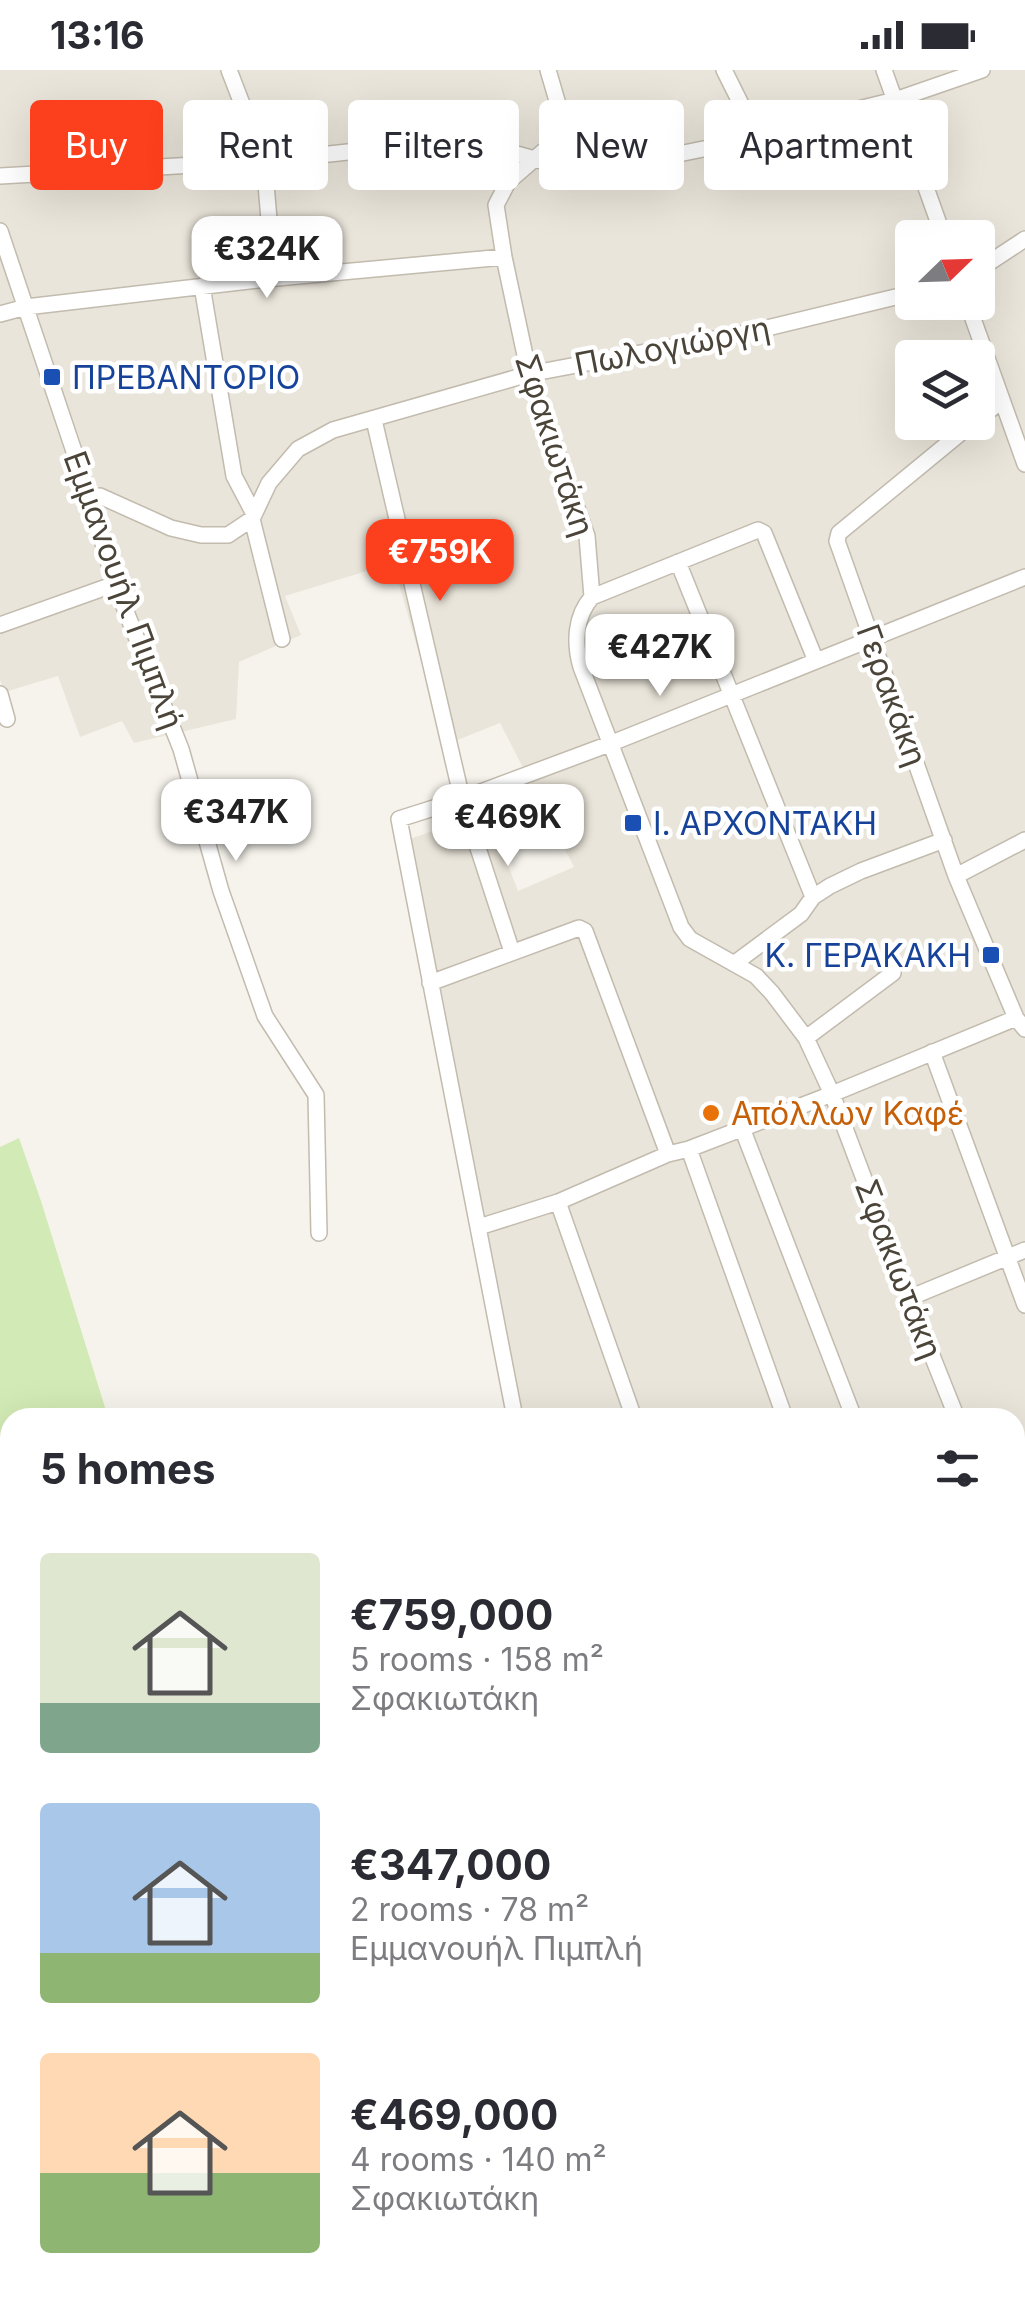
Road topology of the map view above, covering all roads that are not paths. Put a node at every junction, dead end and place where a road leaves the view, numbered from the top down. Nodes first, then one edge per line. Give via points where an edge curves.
1 (229, 70) edge
2 (548, 70) edge
3 (724, 70) edge
4 (884, 70) edge
5 (982, 70) edge
6 (241, 100) edge
7 (739, 100) edge
8 (894, 100) joint
9 (704, 149) edge
10 (328, 153) edge
11 (536, 160) junction
12 (183, 165) edge
13 (0, 176) edge
14 (267, 190) edge
15 (927, 190) edge
16 (937, 220) edge
17 (0, 231) edge
18 (1025, 238) edge
19 (504, 257) junction
20 (995, 258) edge
21 (274, 278) junction
22 (202, 286) junction
23 (895, 297) edge
24 (26, 307) junction
25 (0, 314) edge
26 (973, 320) edge
27 (529, 374) junction
28 (1002, 400) junction
29 (995, 406) edge
30 (374, 420) junction
31 (953, 440) edge
32 (1025, 464) edge
33 (90, 498) junction
34 (253, 516) junction
35 (678, 562) junction
36 (1025, 577) edge
37 (115, 584) junction
38 (592, 597) junction
39 (0, 625) edge
40 (282, 639) dead end
41 (873, 639) junction
42 (816, 661) junction
43 (0, 694) edge
44 (729, 694) junction
45 (7, 719) dead end
46 (612, 743) junction
47 (462, 800) junction
48 (944, 840) junction
49 (1025, 840) edge
50 (956, 876) junction
51 (813, 897) junction
52 (512, 952) junction
53 (735, 963) junction
54 (893, 973) dead end
55 (430, 983) junction
56 (1020, 1024) edge
57 (806, 1038) junction
58 (932, 1052) junction
59 (832, 1094) junction
60 (742, 1128) junction
61 (689, 1148) junction
62 (668, 1154) junction
63 (558, 1202) junction
64 (479, 1227) junction
65 (318, 1233) dead end
66 (1025, 1250) edge
67 (1008, 1256) junction
68 (909, 1298) junction
69 (1025, 1305) edge
70 (513, 1408) edge
71 (630, 1408) edge
72 (781, 1408) edge
73 (850, 1408) edge
74 (952, 1408) edge

1 - 6 street
2 - 11 street via 560,111 557,130
3 - 7 street
4 - 8 street
5 - 8 street
9 - 11 street via 595,171
10 - 11 street via 450,141
11 - 19 street, Σφακιωτάκη via 508,182 496,205
12 - 13 street
14 - 21 street
15 - 16 street
17 - 24 street, Εµµανουήλ Πιµπλή
18 - 20 street
19 - 21 street
19 - 27 street, Σφακιωτάκη
21 - 22 street
22 - 24 street
22 - 34 street via 234,476
23 - 27 street, Πωλογιώργη
24 - 25 street
24 - 33 street, Εµµανουήλ Πιµπλή
26 - 28 street
27 - 30 street, Πωλογιώργη
27 - 38 street, Σφακιωτάκη via 587,536
28 - 29 street, Γερακάκη
28 - 32 street
30 - 34 street, Πωλογιώργη via 333,430 298,449
30 - 47 street
31 - 41 street, Γερακάκη via 839,533
33 - 34 street via 100,496 201,535 228,536
33 - 37 street, Εµµανουήλ Πιµπλή
34 - 40 street
35 - 38 street
35 - 42 street via 761,531
35 - 44 street
36 - 41 street
37 - 39 street
37 - 65 street, Εµµανουήλ Πιµπλή via 181,749 265,1016 316,1095
38 - 46 street, Σφακιωτάκη via 575,648
41 - 42 street
41 - 48 street, Γερακάκη
42 - 44 street
43 - 45 street
44 - 46 street
44 - 51 street
46 - 47 street
46 - 53 street, Σφακιωτάκη via 681,927
47 - 52 street
47 - 55 street via 398,821
48 - 50 street, Γερακάκη
48 - 51 street
49 - 50 street
50 - 56 street, Γερακάκη
51 - 53 street via 801,914
52 - 55 street
52 - 62 street via 585,931
53 - 57 street, Σφακιωτάκη via 756,976
54 - 57 street
55 - 64 street
56 - 58 street
57 - 59 street, Σφακιωτάκη
58 - 59 street
58 - 67 street
59 - 60 street
59 - 68 street, Σφακιωτάκη
60 - 61 street
60 - 73 street
61 - 62 street
61 - 72 street
62 - 63 street
63 - 64 street
63 - 71 street
64 - 70 street
66 - 67 street
67 - 68 street
67 - 69 street
68 - 74 street, Σφακιωτάκη

